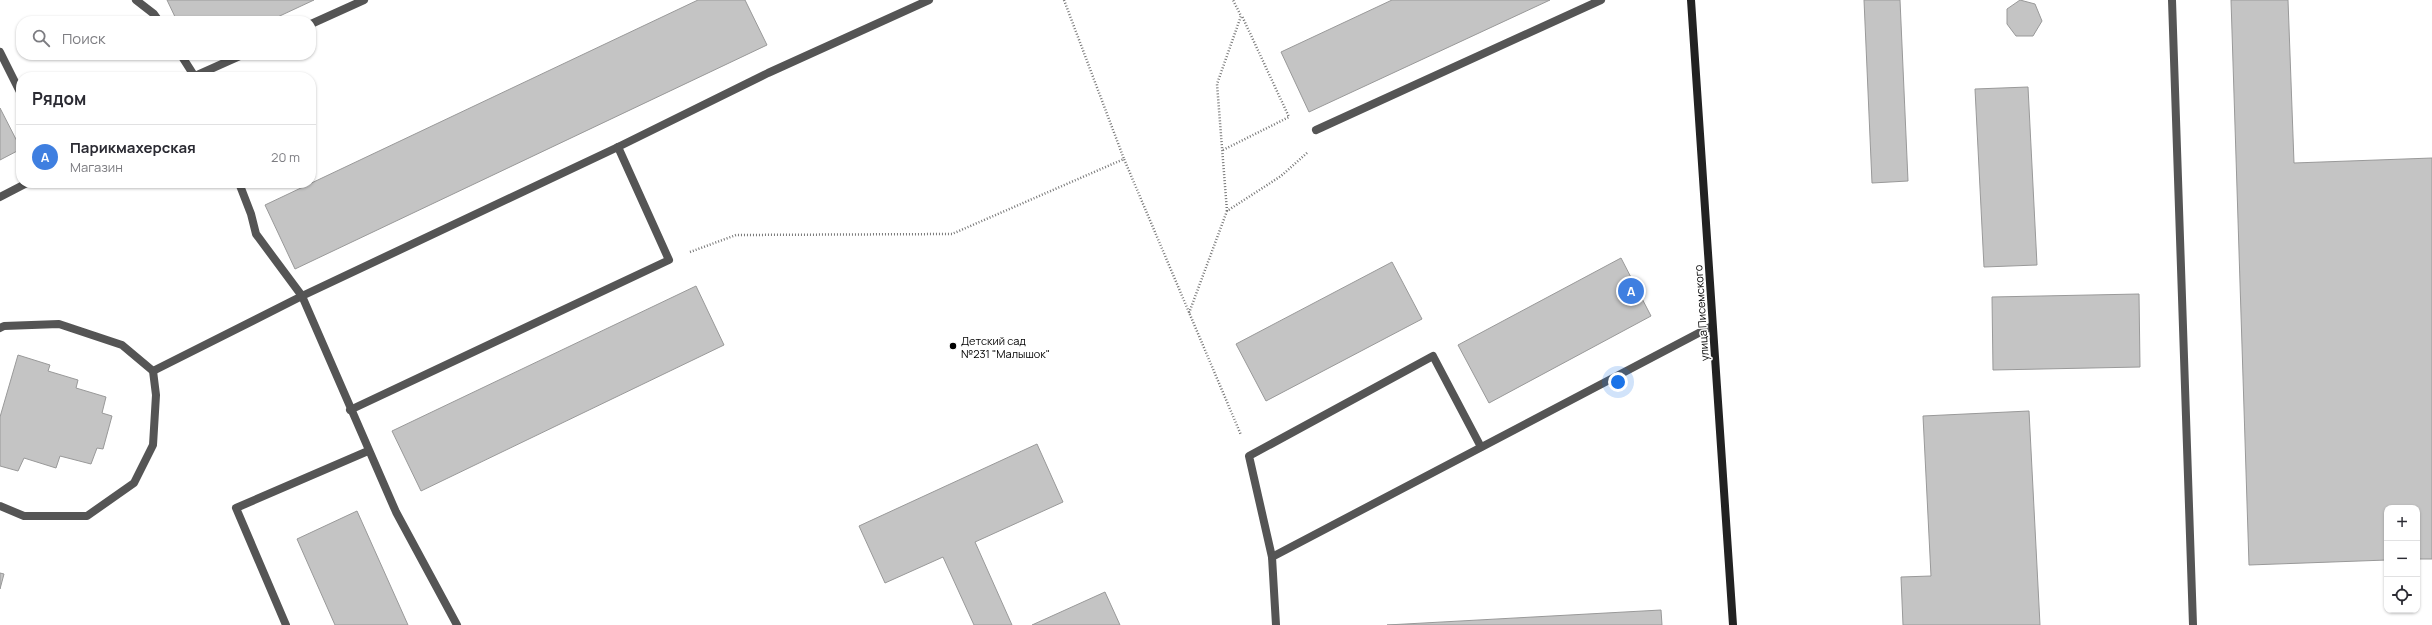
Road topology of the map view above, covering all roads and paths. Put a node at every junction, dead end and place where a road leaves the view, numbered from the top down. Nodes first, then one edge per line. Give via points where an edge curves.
1 (136, 0) edge
2 (364, 0) edge
3 (929, 0) edge
4 (1064, 0) edge
5 (1233, 0) edge
6 (1601, 0) edge
7 (1691, 0) edge
8 (2172, 0) edge
9 (155, 16) edge
10 (1241, 16) junction
11 (316, 22) edge
12 (0, 52) edge
13 (184, 60) edge
14 (231, 60) edge
15 (192, 72) edge
16 (206, 72) edge
17 (16, 84) edge
18 (1316, 130) joint
19 (618, 147) junction
20 (1223, 150) junction
21 (1124, 159) junction
22 (17, 188) edge
23 (241, 188) edge
24 (0, 196) edge
25 (1228, 211) junction
26 (669, 260) junction
27 (302, 296) junction
28 (1189, 313) junction
29 (1712, 326) junction
30 (0, 328) edge
31 (153, 371) junction
32 (350, 410) junction
33 (1481, 447) junction
34 (368, 451) junction
35 (1249, 456) junction
36 (0, 506) edge
37 (1272, 557) junction
38 (286, 625) edge
39 (457, 625) edge
40 (1276, 625) edge
41 (1733, 625) edge
42 (2193, 625) edge

1 - 9 street
2 - 11 street
3 - 19 street via 768,73
4 - 21 path
5 - 10 path
6 - 18 street
7 - 29 street, улица Писемского
8 - 42 street
10 - 20 path via 1217,84
10 - 20 path via 1289,117
12 - 17 street
13 - 15 street
14 - 16 street
18 - 25 path via 1311,147 1305,156 1281,176
19 - 26 street
19 - 27 street
20 - 25 path
21 - 26 path via 952,234 736,235
21 - 28 path
22 - 24 street
23 - 27 street via 256,234
25 - 28 path
26 - 32 street
27 - 31 street
27 - 32 street
28 - 35 path
29 - 33 street
29 - 41 street, улица Писемского
30 - 31 street via 59,324 122,345
31 - 36 street via 156,395 153,445 134,483 87,516 24,516
32 - 34 street
33 - 35 street via 1433,356
33 - 37 street
34 - 38 street via 236,508
34 - 39 street via 396,512
35 - 37 street
37 - 40 street

